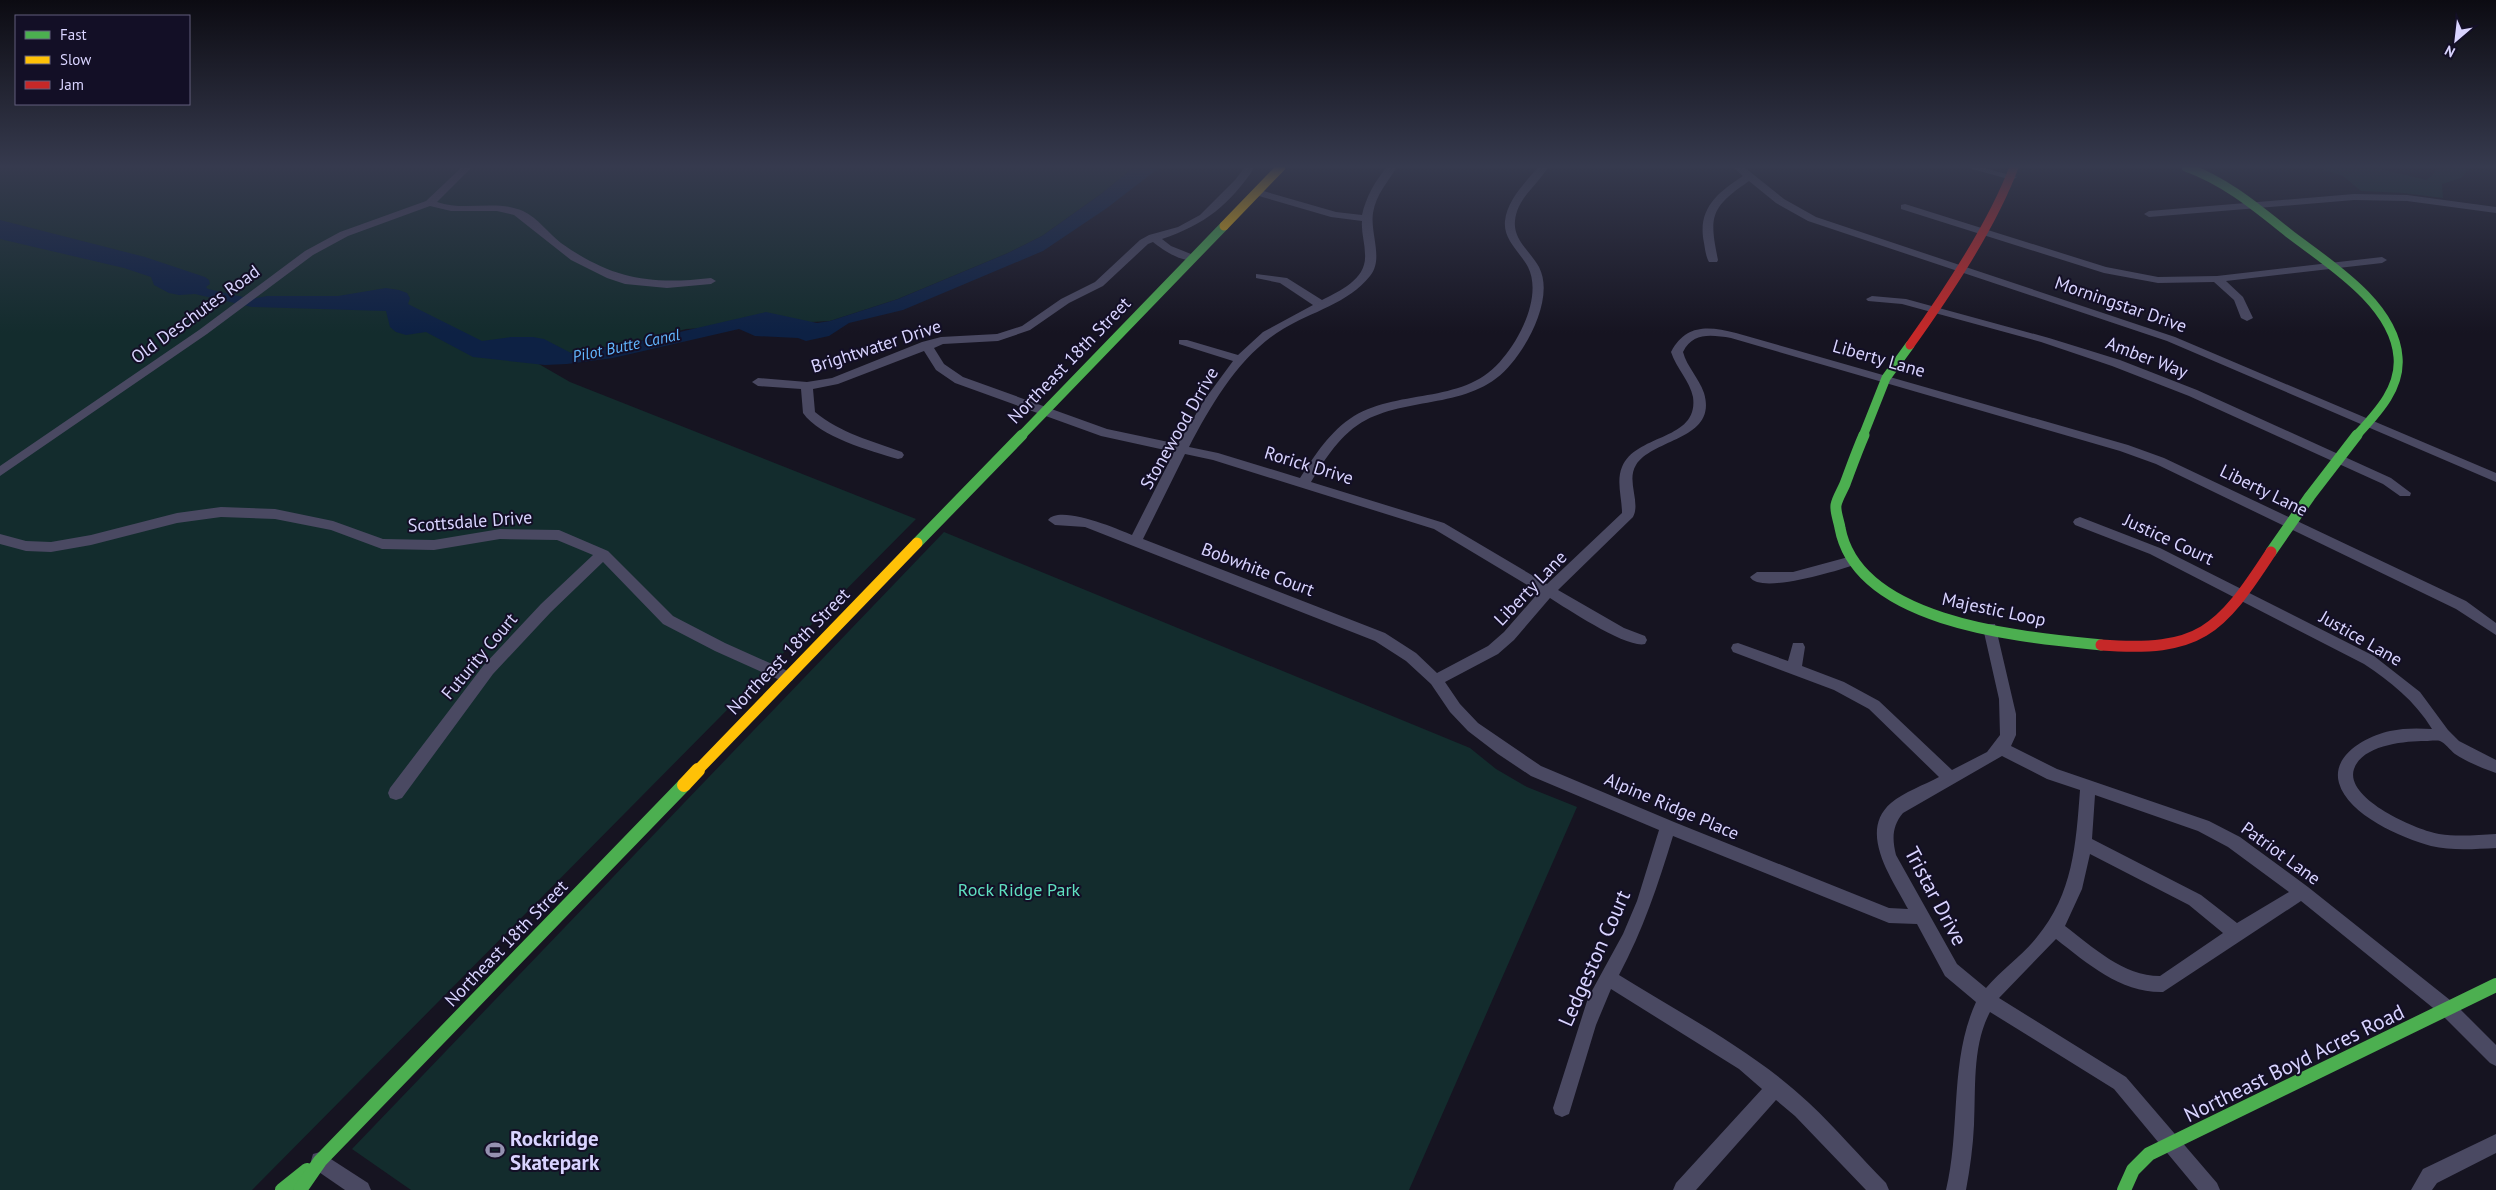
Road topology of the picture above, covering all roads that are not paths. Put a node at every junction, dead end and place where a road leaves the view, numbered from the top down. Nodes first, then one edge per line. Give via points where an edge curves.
1 (378, 223) edge
2 (530, 223) edge
3 (1194, 223) edge
4 (1226, 223) edge
5 (1367, 223) edge
6 (1510, 223) edge
7 (1707, 223) edge
8 (1822, 223) edge
9 (1953, 223) edge
10 (1987, 223) edge
11 (2277, 223) edge
12 (1982, 232) junction
13 (1153, 237) junction
14 (1192, 258) junction
15 (1713, 260) dead end
16 (2382, 260) dead end
17 (2331, 267) junction
18 (1960, 269) junction
19 (1260, 276) dead end
20 (2217, 278) junction
21 (711, 281) dead end
22 (1872, 299) dead end
23 (1320, 304) junction
24 (1935, 310) junction
25 (2247, 318) dead end
26 (1183, 342) dead end
27 (926, 345) junction
28 (1241, 360) junction
29 (1886, 378) junction
30 (758, 382) dead end
31 (807, 386) junction
32 (1044, 412) junction
33 (2368, 423) junction
34 (1184, 448) junction
35 (898, 455) dead end
36 (2339, 459) junction
37 (0, 472) edge
38 (2496, 478) edge
39 (1303, 483) junction
40 (2405, 493) dead end
41 (1055, 520) dead end
42 (2080, 522) dead end
43 (2290, 522) junction
44 (0, 539) edge
45 (1136, 541) junction
46 (603, 554) junction
47 (1852, 561) junction
48 (1757, 577) dead end
49 (1548, 591) junction
50 (2241, 595) junction
51 (1990, 628) junction
52 (2496, 630) edge
53 (1640, 640) dead end
54 (1798, 647) dead end
55 (1738, 648) dead end
56 (1794, 668) junction
57 (787, 677) junction
58 (1436, 680) junction
59 (2444, 735) junction
60 (2002, 748) junction
61 (2496, 767) edge
62 (1951, 779) junction
63 (2088, 788) junction
64 (396, 793) dead end
65 (1668, 827) junction
66 (2496, 841) edge
67 (2084, 843) junction
68 (2302, 892) junction
69 (1922, 917) junction
70 (2054, 928) junction
71 (2236, 933) junction
72 (1609, 978) junction
73 (2496, 985) edge
74 (1988, 1001) junction
75 (2449, 1010) junction
76 (2496, 1057) edge
77 (1776, 1087) junction
78 (1562, 1108) dead end
79 (2171, 1142) junction
80 (2496, 1143) edge
81 (320, 1161) junction
82 (282, 1190) edge
83 (300, 1190) edge
84 (361, 1190) edge
85 (1683, 1190) edge
86 (1879, 1190) edge
87 (1956, 1190) edge
88 (2124, 1190) edge
89 (2210, 1190) edge
90 (2420, 1190) edge

1 - 37 street, Old Deschutes Road via 329,241
2 - 21 street via 578,260 624,282 653,286
3 - 13 street, Brightwater Drive
4 - 14 street, Northeast 18th Street
5 - 23 street, Stonewood Drrive via 1372,260 1368,272 1349,290
6 - 39 street via 1512,234 1535,270 1537,286 1529,324 1507,362 1496,375 1465,391 1383,408 1360,418 1330,444
7 - 15 street
8 - 18 street, Morningstar Drive
9 - 12 street
10 - 12 street, Majestic Loop
11 - 17 street, Majestic Loop
12 - 18 street, Majestic Loop
12 - 20 street via 2132,276 2187,281
13 - 14 street via 1167,248
13 - 27 street, Brightwater Drive via 1137,247 1099,284 1065,301 1026,328 998,337 957,338
14 - 32 street, Northeast 18th Street
16 - 17 street
17 - 20 street
17 - 33 street, Majestic Loop via 2366,297 2381,315 2399,354 2397,380
18 - 24 street, Majestic Loop
18 - 33 street, Morningstar Drive via 2171,339
19 - 23 street via 1283,280
20 - 25 street via 2239,299
22 - 24 street, Amber Way via 1902,301
23 - 28 street, Stonewood Drrive via 1267,334
24 - 29 street, Majestic Loop
24 - 36 street, Amber Way via 2132,368
26 - 28 street
27 - 31 street, Brightwater Drive via 834,381
27 - 32 street, Rorick Drive via 940,367 959,380
28 - 34 street, Stonewood Drrive via 1214,394
29 - 43 street, Liberty Lane via 2124,448
29 - 47 street, Majestic Loop via 1836,506 1834,523 1840,542
29 - 49 street, Liberty Lane via 1732,335 1698,332 1687,336 1677,352 1679,362 1699,397 1700,408 1694,420 1675,437 1634,457 1626,476 1628,514
30 - 31 street, Brightwater Drive
31 - 35 street via 809,413 819,423
32 - 34 street, Rorick Drive via 1106,433
32 - 57 street, Northeast 18th Street
33 - 36 street, Majestic Loop
33 - 38 street, Morningstar Drive
34 - 39 street, Rorick Drive
34 - 45 street, Stonewood Drrive
36 - 40 street, Amber Way
36 - 43 street, Majestic Loop
39 - 49 street, Rorick Drive via 1439,526
41 - 45 street, Bobwhite Court via 1086,522
42 - 50 street, Justice Court via 2155,550
43 - 50 street, Majestic Loop
43 - 52 street, Liberty Lane via 2461,605
44 - 46 street, Scottsdale Drive via 26,546 51,546 92,540 177,518 221,512 274,514 333,526 382,544 434,545 500,534 559,535
45 - 58 street, Bobwhite Court via 1380,638 1411,657
46 - 57 street, Scottsdale Drive via 668,620
46 - 64 street, Futurity Court via 488,670
47 - 48 street via 1793,577
47 - 51 street, Majestic Loop via 1866,577 1911,606
49 - 53 street, Rorick Drive via 1619,632
49 - 58 street, Liberty Lane via 1493,650
50 - 51 street, Majestic Loop via 2222,619 2203,634 2181,644 2150,648 2056,639
50 - 59 street, Justice Lane via 2389,672 2428,711
51 - 60 street via 2011,719
54 - 56 street
55 - 56 street
56 - 62 street via 1839,686 1874,705
57 - 81 street, Northeast 18th Street
58 - 65 street, Alpine Ridge Place via 1461,714 1503,750 1536,770
59 - 61 street, Justice Lane via 2480,761
59 - 66 street via 2408,735 2369,746 2351,757 2345,766 2346,782 2358,800 2377,816 2405,830 2432,839
60 - 62 street, Tristar Drive
60 - 63 street, Patriot Lane via 2027,763
62 - 69 street, Tristar Drive via 1897,808 1888,818 1885,829 1888,856
63 - 67 street
63 - 68 street, Patriot Lane via 2203,826 2234,842
65 - 69 street, Alpine Ridge Place via 1889,915
65 - 72 street, Ledgeston Court via 1645,900
67 - 70 street via 2076,888 2068,908
67 - 71 street via 2195,900
68 - 71 street
68 - 75 street, Patriot Lane
69 - 74 street, Tristar Drive via 1951,970
70 - 71 street via 2132,982 2151,986 2163,984
70 - 74 street
72 - 77 street via 1746,1063
72 - 78 street, Ledgeston Court via 1587,1025
73 - 75 street, Northeast Boyd Acres Road
74 - 79 street, Tristar Drive via 2120,1083
74 - 87 street via 1978,1016 1971,1047 1962,1170
75 - 76 street, Patriot Lane
75 - 79 street, Northeast Boyd Acres Road
77 - 85 street
77 - 86 street via 1828,1135
79 - 88 street, Northeast Boyd Acres Road via 2149,1154 2133,1170
79 - 89 street, Tristar Drive
80 - 90 street via 2430,1176
81 - 82 street, Northeast 18th Street
81 - 83 street, Northeast 18th Street
81 - 84 street

